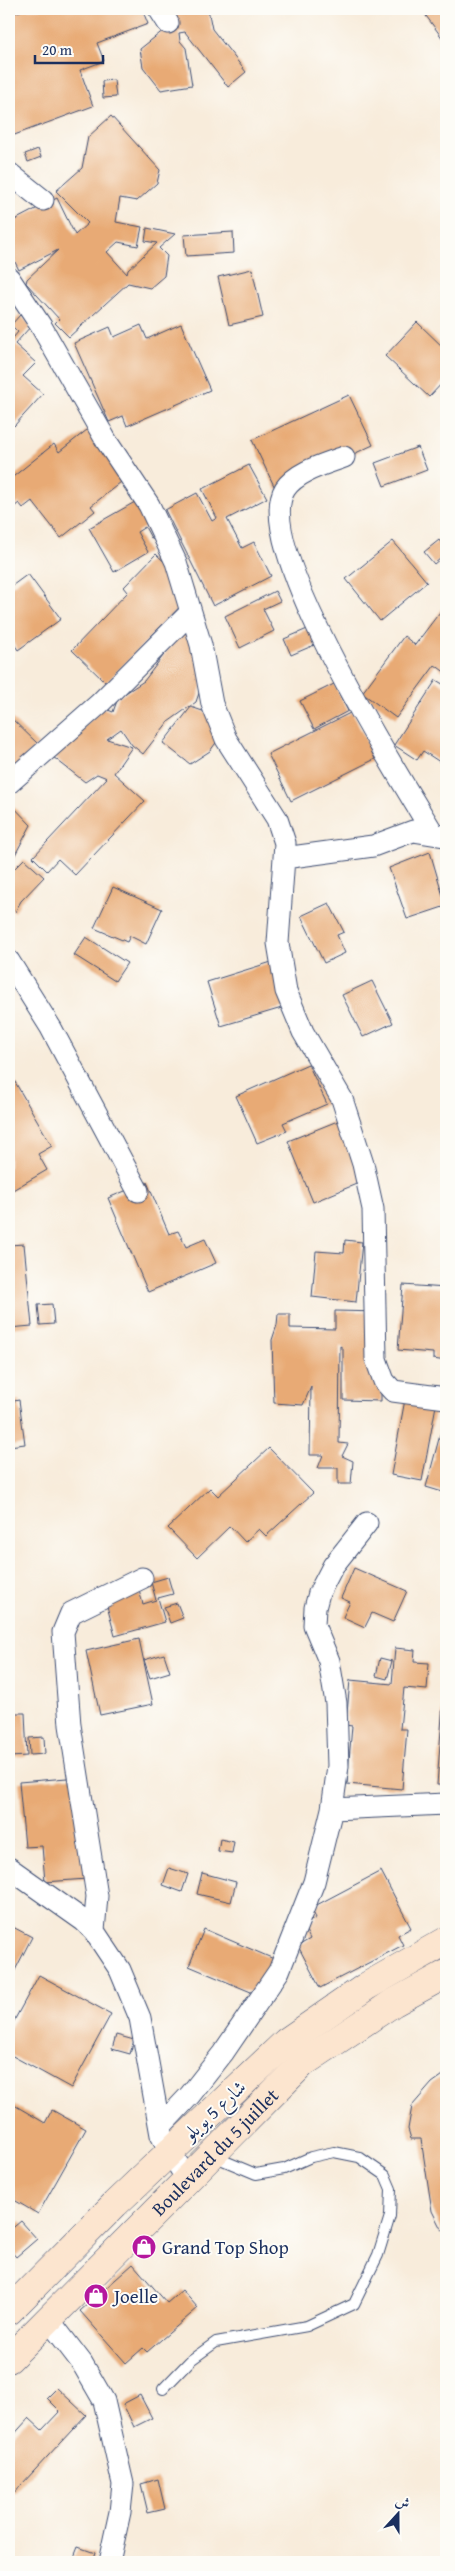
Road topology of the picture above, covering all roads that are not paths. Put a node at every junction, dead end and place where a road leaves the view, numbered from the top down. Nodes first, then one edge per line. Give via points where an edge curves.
1 (9, 173) edge
2 (43, 200) dead end
3 (9, 278) edge
4 (344, 456) dead end
5 (191, 612) junction
6 (9, 783) edge
7 (440, 835) edge
8 (284, 858) junction
9 (9, 961) edge
10 (138, 1191) dead end
11 (446, 1398) edge
12 (367, 1522) dead end
13 (142, 1578) dead end
14 (446, 1804) edge
15 (332, 1809) junction
16 (9, 1868) edge
17 (94, 1931) junction
18 (446, 1941) edge
19 (446, 1974) edge
20 (160, 2127) junction
21 (170, 2152) junction
22 (212, 2156) junction
23 (187, 2180) junction
24 (9, 2311) edge
25 (49, 2320) junction
26 (9, 2359) edge
27 (163, 2390) dead end
28 (110, 2562) edge

1 - 2 street
3 - 5 street via 41,326 107,442 149,505 176,562
4 - 7 street via 300,475 286,488 278,507 288,554 327,649 353,699
5 - 6 street via 99,704
5 - 8 street via 212,704 226,739 277,819 285,843
7 - 8 street via 413,831 373,846
8 - 11 street via 278,943 286,991 304,1032 342,1099 363,1164 373,1209 376,1359 384,1381 393,1390
9 - 10 street via 51,1028
12 - 15 street via 333,1566 315,1608 314,1625 329,1661 336,1703 338,1766
13 - 17 street via 71,1613 63,1632 70,1725 97,1896
14 - 15 street
15 - 20 street via 314,1882 279,1971 223,2053
16 - 17 street
17 - 20 street via 120,1970 140,2018
18 - 21 main road, شارع 5 يويلو via 367,1986 286,2042
19 - 22 main road, Boulevard du 5 juillet via 385,2008 303,2063
20 - 21 street
21 - 23 street
21 - 24 main road, شارع 5 يويلو
22 - 23 main road, Boulevard du 5 juillet
22 - 27 lane via 256,2174 284,2169 311,2157 334,2152 360,2157 385,2175 391,2189 390,2216 378,2255 354,2304 307,2326 216,2342 191,2360
23 - 25 main road, Boulevard du 5 juillet
25 - 26 main road, Boulevard du 5 juillet
25 - 28 street via 82,2363 104,2401 123,2484

